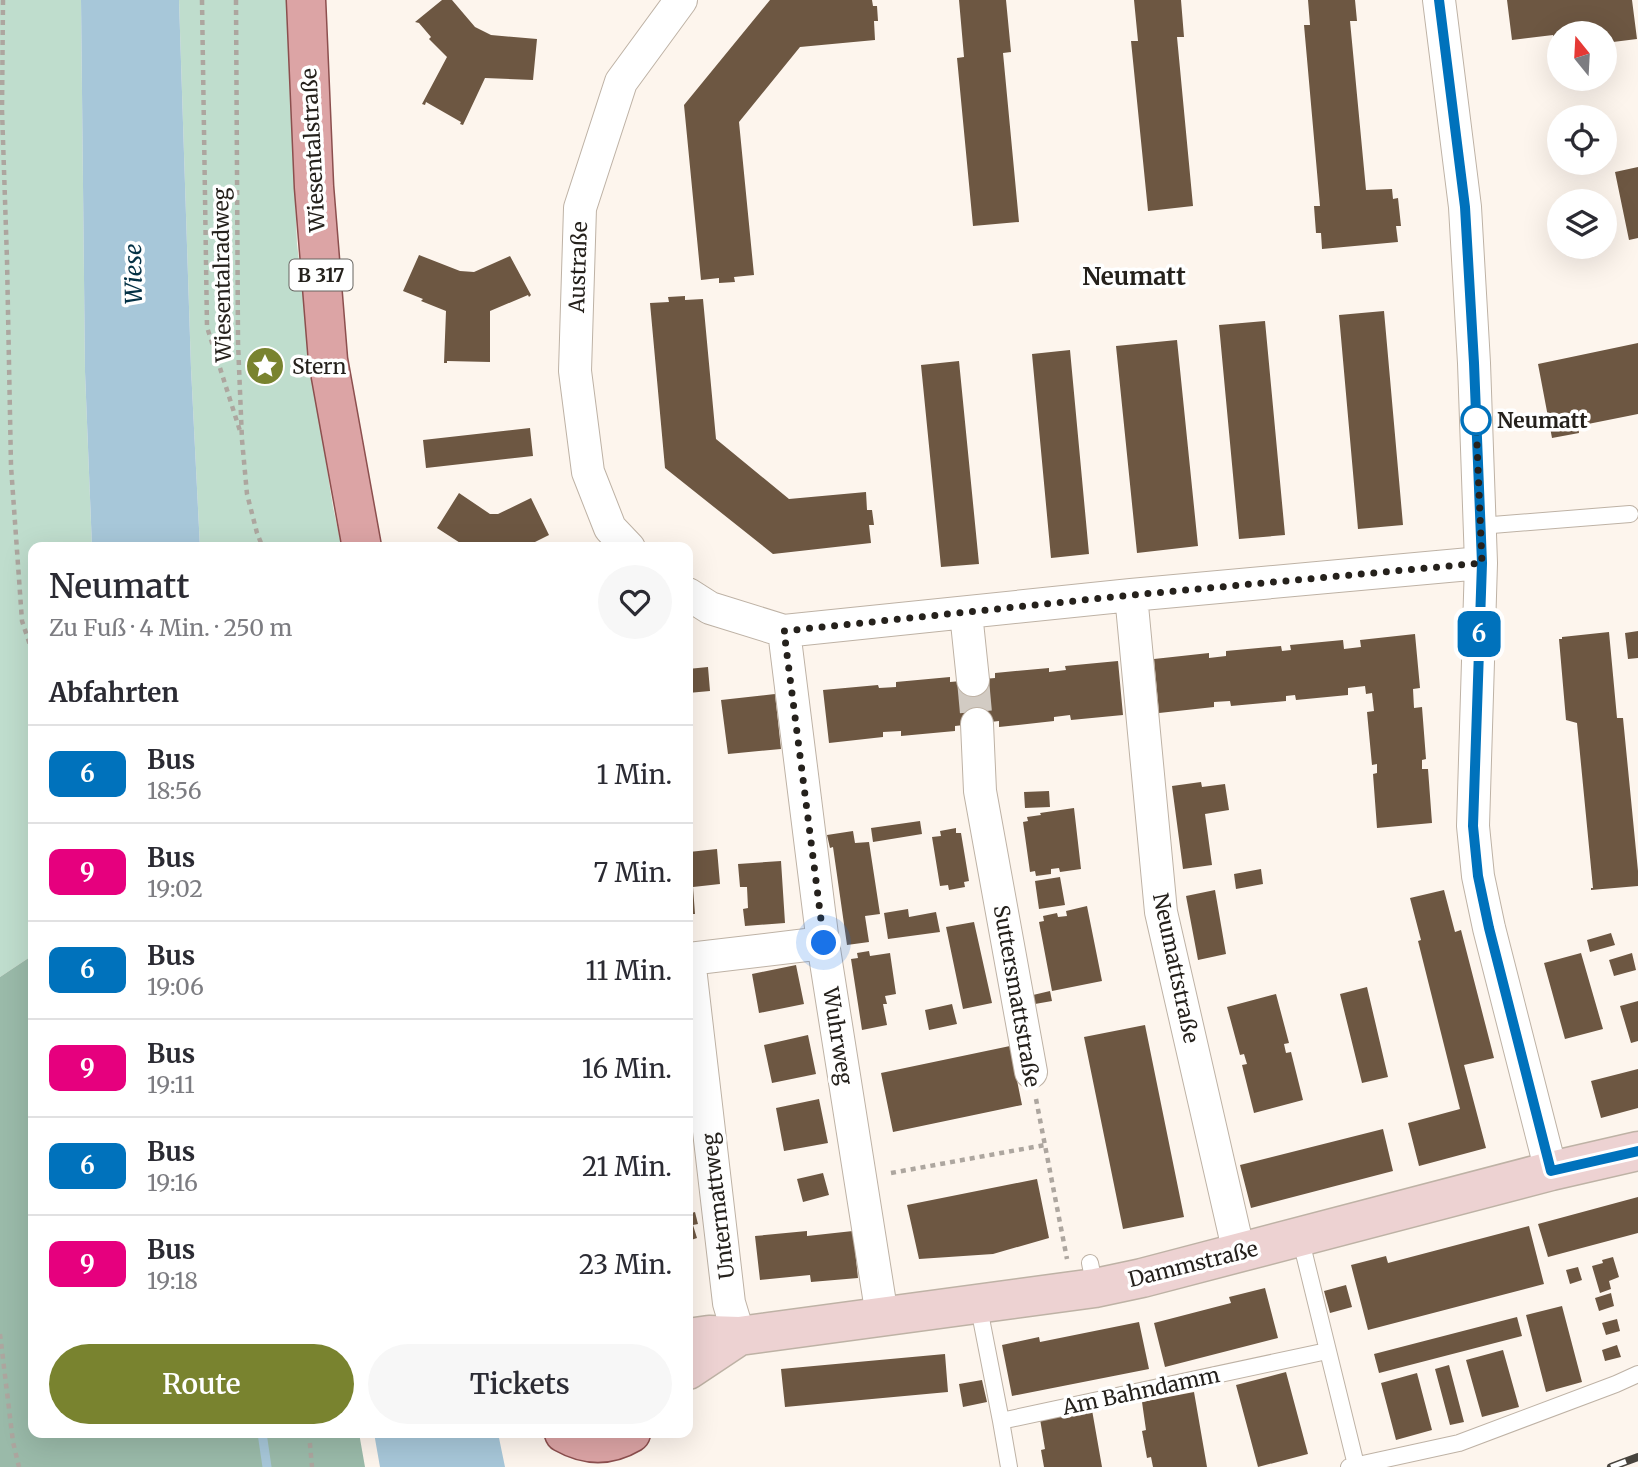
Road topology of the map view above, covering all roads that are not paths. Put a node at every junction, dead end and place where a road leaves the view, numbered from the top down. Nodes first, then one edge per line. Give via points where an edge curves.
1 (306, 0) edge
2 (681, 0) edge
3 (1439, 0) edge
4 (1630, 514) dead end
5 (1480, 526) junction
6 (361, 542) edge
7 (623, 542) edge
8 (1482, 563) junction
9 (1132, 595) junction
10 (693, 597) edge
11 (966, 612) junction
12 (784, 631) junction
13 (972, 680) tunnel mouth
14 (977, 724) tunnel mouth
15 (824, 943) junction
16 (693, 959) edge
17 (693, 993) edge
18 (1031, 1072) road end
19 (1638, 1151) edge
20 (1551, 1171) junction
21 (1300, 1237) junction
22 (1239, 1253) junction
23 (978, 1303) junction
24 (883, 1316) junction
25 (739, 1336) junction
26 (693, 1337) edge
27 (1327, 1351) junction
28 (693, 1367) edge
29 (1638, 1374) edge
30 (1002, 1421) junction
31 (622, 1438) edge
32 (635, 1438) edge
33 (577, 1446) edge
34 (1352, 1466) edge
35 (631, 1467) edge
36 (1009, 1467) edge

1 - 6 main road, Wiesentalstraße / B 317 via 328,360
2 - 7 street, Austraße via 621,82 580,208 575,371 588,472 610,528
3 - 5 street via 1465,207
4 - 5 lane
5 - 8 street
8 - 9 street
8 - 20 street via 1473,826 1478,876
9 - 11 street
9 - 22 street, Neumattstraße via 1161,912
10 - 12 street via 710,608
11 - 12 street
11 - 13 street
12 - 15 street, Wuhrweg
14 - 18 street, Suttersmattstraße via 980,790
15 - 16 street, Untermattweg
15 - 24 street, Wuhrweg
17 - 25 street, Untermattweg via 729,1303
19 - 20 main road, Dammstraße
20 - 21 main road, Dammstraße
21 - 22 main road, Dammstraße
21 - 27 lane
22 - 23 main road, Dammstraße via 1142,1278 1084,1273
23 - 24 main road, Dammstraße
23 - 30 lane
24 - 25 main road, Dammstraße
25 - 26 main road, Dammstraße
25 - 28 main road, Dammstraße
27 - 30 lane, Am Bahndamm
27 - 34 lane
29 - 34 lane via 1459,1443
30 - 36 lane
31 - 33 main road
32 - 35 main road

